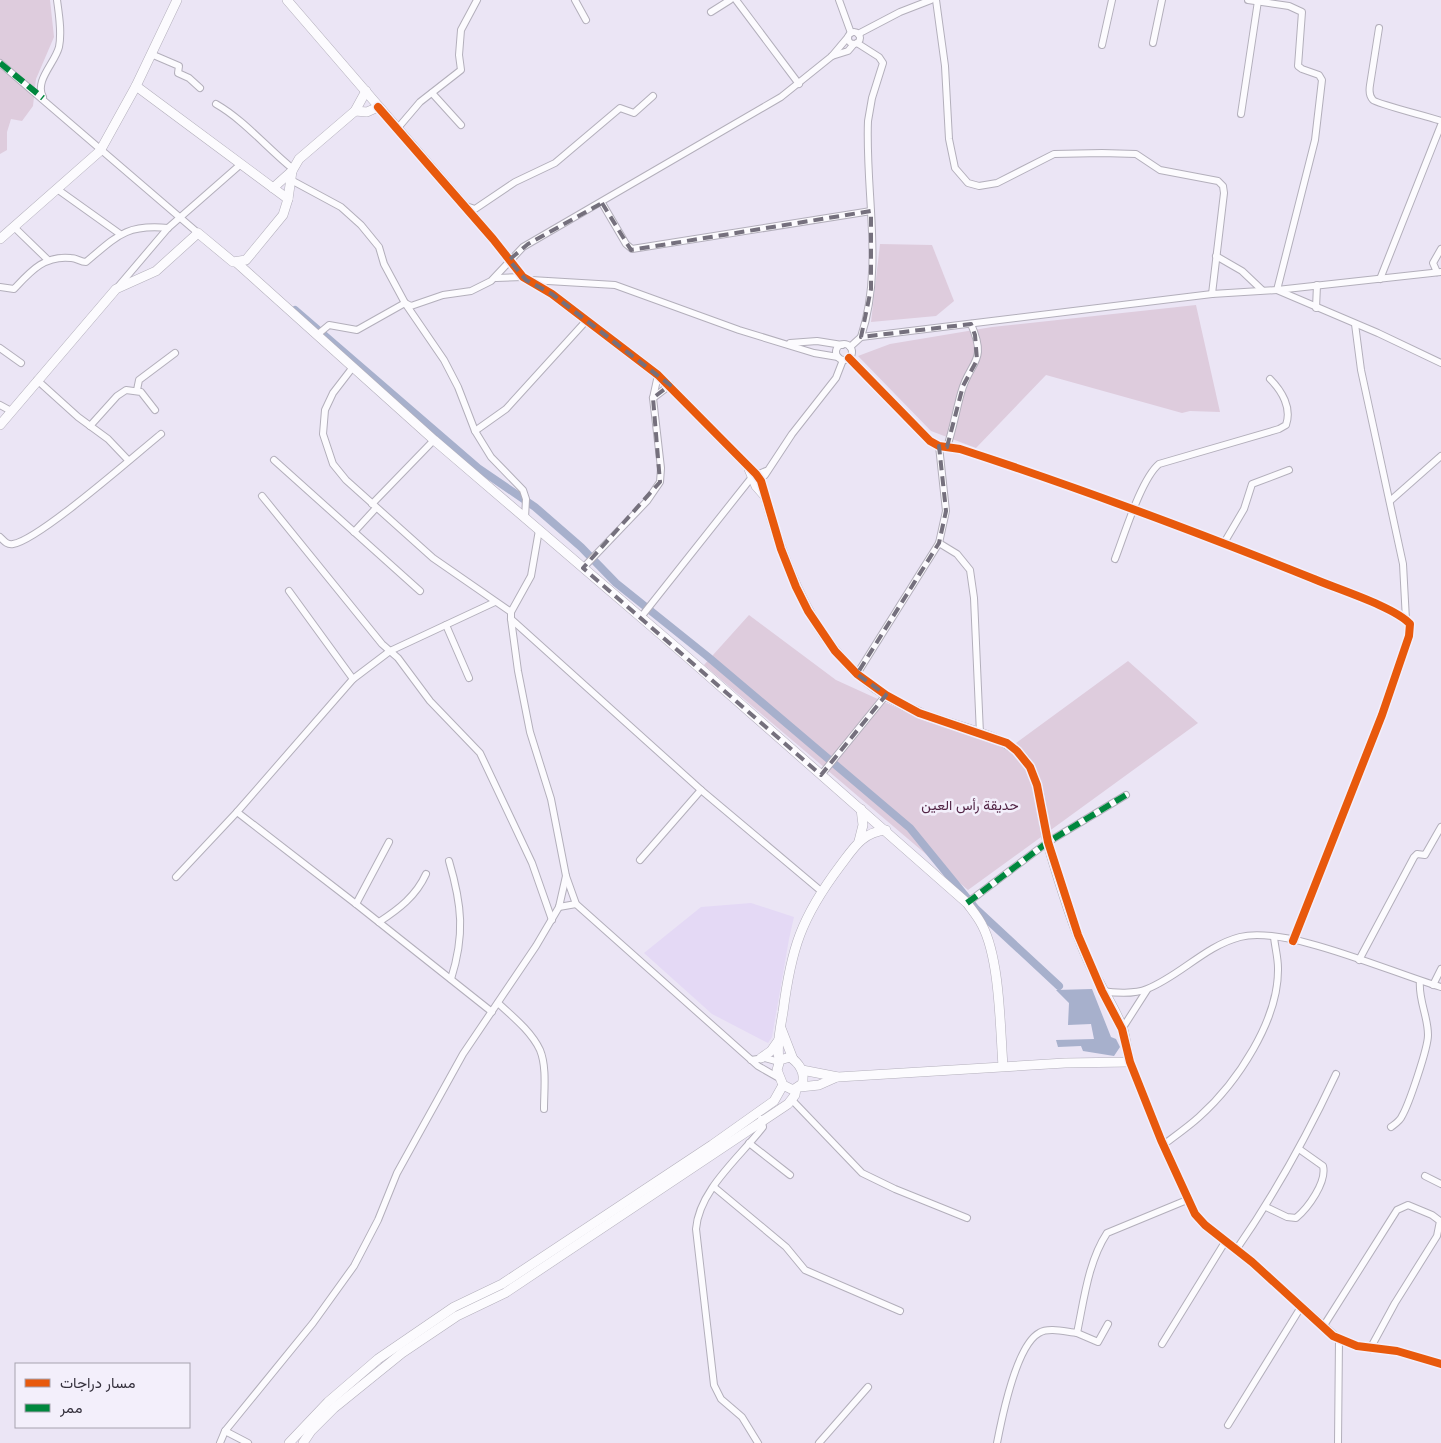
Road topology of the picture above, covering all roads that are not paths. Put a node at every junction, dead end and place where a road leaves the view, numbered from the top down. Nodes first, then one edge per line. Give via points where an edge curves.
1 (58, 0) edge
2 (177, 0) edge
3 (287, 0) edge
4 (477, 0) edge
5 (575, 0) edge
6 (730, 0) edge
7 (736, 0) edge
8 (839, 0) edge
9 (931, 0) edge
10 (936, 0) edge
11 (1112, 0) edge
12 (1162, 0) edge
13 (1248, 0) edge
14 (1258, 1) edge
15 (711, 12) dead end
16 (586, 20) dead end
17 (1379, 28) dead end
18 (849, 35) junction
19 (857, 40) junction
20 (1153, 43) dead end
21 (1102, 45) dead end
22 (151, 54) junction
23 (832, 56) junction
24 (0, 63) edge
25 (799, 84) junction
26 (136, 86) junction
27 (200, 88) dead end
28 (366, 90) junction
29 (432, 93) junction
30 (653, 96) dead end
31 (43, 98) junction
32 (216, 104) dead end
33 (378, 107) junction
34 (355, 111) junction
35 (1241, 114) dead end
36 (1441, 121) edge
37 (461, 125) dead end
38 (1441, 125) edge
39 (397, 129) junction
40 (100, 151) junction
41 (241, 164) junction
42 (292, 173) junction
43 (273, 188) junction
44 (57, 189) junction
45 (288, 200) junction
46 (602, 203) junction
47 (463, 205) junction
48 (871, 211) junction
49 (180, 218) junction
50 (14, 227) junction
51 (168, 228) junction
52 (120, 234) junction
53 (198, 234) junction
54 (0, 239) edge
55 (1441, 248) edge
56 (1216, 256) junction
57 (48, 260) junction
58 (509, 260) junction
59 (237, 263) junction
60 (1439, 272) edge
61 (496, 278) junction
62 (524, 278) junction
63 (1380, 278) junction
64 (1317, 285) junction
65 (0, 288) edge
66 (116, 289) junction
67 (1262, 290) junction
68 (1277, 290) junction
69 (1212, 294) junction
70 (405, 303) junction
71 (1316, 308) junction
72 (586, 321) junction
73 (971, 324) junction
74 (1355, 324) junction
75 (319, 334) junction
76 (861, 337) junction
77 (786, 343) junction
78 (842, 344) junction
79 (850, 347) junction
80 (0, 348) edge
81 (175, 353) dead end
82 (843, 358) junction
83 (21, 363) dead end
84 (1441, 364) edge
85 (353, 367) junction
86 (658, 375) junction
87 (1270, 379) dead end
88 (37, 380) junction
89 (670, 386) junction
90 (137, 390) junction
91 (653, 398) junction
92 (0, 405) edge
93 (155, 410) dead end
94 (12, 411) junction
95 (0, 425) edge
96 (90, 426) junction
97 (475, 431) junction
98 (161, 434) dead end
99 (434, 440) junction
100 (939, 446) junction
101 (947, 447) junction
102 (1441, 456) edge
103 (128, 460) junction
104 (274, 460) dead end
105 (1289, 470) dead end
106 (766, 471) junction
107 (753, 473) junction
108 (761, 489) junction
109 (743, 492) junction
110 (262, 496) dead end
111 (1390, 501) junction
112 (374, 506) junction
113 (1134, 508) junction
114 (525, 518) junction
115 (540, 530) junction
116 (354, 532) junction
117 (0, 537) edge
118 (939, 543) junction
119 (1224, 543) junction
120 (1115, 559) dead end
121 (583, 568) junction
122 (289, 591) dead end
123 (420, 591) dead end
124 (495, 602) junction
125 (644, 613) junction
126 (511, 615) junction
127 (1406, 620) junction
128 (446, 625) junction
129 (390, 651) junction
130 (857, 674) junction
131 (469, 678) dead end
132 (353, 680) junction
133 (886, 695) junction
134 (980, 734) junction
135 (824, 772) junction
136 (701, 790) junction
137 (1126, 795) dead end
138 (861, 809) junction
139 (237, 812) junction
140 (1441, 827) edge
141 (886, 830) junction
142 (859, 841) junction
143 (389, 842) dead end
144 (1048, 842) junction
145 (640, 860) dead end
146 (449, 861) dead end
147 (426, 874) dead end
148 (566, 876) junction
149 (176, 878) dead end
150 (821, 891) junction
151 (966, 903) junction
152 (356, 904) junction
153 (576, 904) junction
154 (559, 907) junction
155 (552, 920) junction
156 (379, 922) junction
157 (1274, 937) junction
158 (1293, 941) junction
159 (1359, 960) junction
160 (1441, 969) edge
161 (450, 979) junction
162 (1420, 981) junction
163 (1433, 985) junction
164 (1441, 987) edge
165 (1147, 990) junction
166 (1102, 991) junction
167 (498, 1003) junction
168 (492, 1012) junction
169 (780, 1028) junction
170 (1122, 1028) junction
171 (778, 1041) junction
172 (756, 1059) junction
173 (793, 1059) junction
174 (779, 1062) junction
175 (1130, 1062) junction
176 (1002, 1066) junction
177 (802, 1070) junction
178 (1336, 1074) dead end
179 (838, 1077) junction
180 (781, 1082) junction
181 (798, 1088) junction
182 (792, 1100) junction
183 (544, 1109) dead end
184 (757, 1114) junction
185 (763, 1122) junction
186 (1391, 1127) dead end
187 (749, 1143) junction
188 (1163, 1145) junction
189 (1299, 1149) junction
190 (790, 1174) dead end
191 (1425, 1176) dead end
192 (673, 1177) junction
193 (1441, 1184) edge
194 (714, 1187) junction
195 (1187, 1200) junction
196 (1266, 1207) junction
197 (966, 1218) dead end
198 (1225, 1242) junction
199 (1236, 1250) junction
200 (1301, 1307) junction
201 (900, 1311) dead end
202 (1108, 1324) dead end
203 (1323, 1327) junction
204 (1077, 1333) junction
205 (1339, 1339) junction
206 (1162, 1344) dead end
207 (1370, 1349) junction
208 (1441, 1364) edge
209 (868, 1387) dead end
210 (1228, 1424) dead end
211 (226, 1431) junction
212 (220, 1443) edge
213 (248, 1443) edge
214 (289, 1443) edge
215 (303, 1443) edge
216 (758, 1443) edge
217 (819, 1443) edge
218 (997, 1443) edge
219 (1338, 1443) edge

1 - 31 street via 61,36 55,58 41,84
2 - 22 street
3 - 28 street
4 - 29 street via 461,30 459,55 462,69
5 - 16 street
6 - 15 street
7 - 25 street
8 - 18 street
9 - 19 street
10 - 56 street via 945,66 949,139 955,168 963,180 973,185 991,185 1054,154 1140,155 1160,170 1216,180 1222,184 1224,193
11 - 21 street
12 - 20 street
13 - 14 street
14 - 35 street
14 - 68 street via 1290,6 1302,12 1298,66 1319,75 1322,84 1315,140
17 - 36 street via 1369,94 1372,100
18 - 19 street
18 - 19 street via 849,42
18 - 23 street
19 - 23 street via 848,51
19 - 48 street via 883,63 868,121
22 - 26 street
22 - 27 street via 179,66 178,72
23 - 25 street
24 - 31 street
25 - 46 street via 766,107
26 - 40 street
26 - 41 street
28 - 33 street
28 - 34 street
29 - 37 street
29 - 39 street
30 - 47 street via 634,113 620,108 555,164 515,182 475,209
31 - 40 street
32 - 42 street via 230,112
33 - 34 street via 367,112
33 - 39 street
34 - 42 street via 299,159
38 - 63 street
39 - 47 street
40 - 44 street
40 - 49 street
41 - 43 street
41 - 49 street
42 - 43 street
42 - 45 street
42 - 70 street via 361,224 379,247 384,264
43 - 45 street
44 - 50 street
44 - 52 street
45 - 59 street via 283,215 250,257
46 - 48 street via 632,249
46 - 58 street via 528,244
47 - 58 street
48 - 76 street via 871,295
49 - 51 street
49 - 53 street
50 - 54 street
50 - 57 street
51 - 52 street via 140,228
51 - 66 street
52 - 57 street via 86,262 72,258
53 - 59 street
53 - 66 street via 156,271
55 - 60 street via 1433,263
56 - 67 street via 1242,270
56 - 69 street
57 - 65 street via 35,266 14,289
58 - 61 street
58 - 62 street
59 - 75 street
60 - 63 street
61 - 62 street
61 - 70 street via 471,291 444,295 411,306
62 - 72 street via 552,294
62 - 77 street via 615,285 712,321
63 - 64 street
64 - 68 street
64 - 71 street
66 - 88 street
67 - 68 street
67 - 69 street
68 - 71 street
69 - 73 street
70 - 75 street via 357,330 330,325
70 - 97 street via 444,360
71 - 74 street
72 - 86 street
72 - 97 street via 506,409
73 - 76 street
73 - 101 street via 978,341 977,360 963,386
74 - 84 street
74 - 111 street via 1361,370
75 - 85 street
76 - 79 street
77 - 78 street via 817,341
77 - 82 street via 814,353
78 - 79 street
78 - 82 street via 836,351
79 - 82 street via 852,353
80 - 83 street
81 - 90 street via 139,380
82 - 100 street via 922,434
82 - 106 street via 839,373
85 - 99 street
85 - 112 street via 328,401 323,434 333,464
86 - 89 street
86 - 91 street
87 - 113 street via 1285,401 1286,425 1159,464
88 - 94 street
88 - 96 street
89 - 91 street
89 - 107 street
90 - 93 street
90 - 96 street via 120,393
91 - 121 street via 660,482 647,501
92 - 94 street
94 - 95 street
96 - 103 street
97 - 114 street via 491,457 523,490
98 - 103 street
99 - 112 street
99 - 114 street
100 - 101 street
100 - 118 street via 946,511
101 - 113 street via 980,455
102 - 111 street
103 - 117 street via 35,533 15,544 9,544
104 - 116 street
105 - 119 street via 1252,484 1244,509
106 - 107 street
106 - 108 street
107 - 108 street
107 - 109 street
108 - 109 street
108 - 130 street via 781,549 808,611 822,636
109 - 125 street
110 - 129 street
111 - 127 street via 1403,564
112 - 116 street
112 - 124 street via 449,570
113 - 119 street
113 - 120 street
114 - 115 street
115 - 121 street
115 - 126 street via 531,576
116 - 123 street
118 - 130 street
118 - 134 street via 957,554 970,570
119 - 127 street
121 - 125 street
122 - 132 street
124 - 126 street
124 - 128 street
125 - 135 street
126 - 136 street
126 - 148 street via 530,732 551,799
127 - 158 street via 1411,630 1385,706
128 - 129 street
128 - 131 street
129 - 132 street
129 - 155 street via 430,701 480,753 532,863
130 - 133 street
132 - 139 street
133 - 134 street via 919,713
133 - 135 street
134 - 144 street via 1007,743 1030,766 1039,791
135 - 138 street
136 - 145 street
136 - 150 street
137 - 144 street
138 - 141 street
138 - 142 street via 863,825
139 - 149 street
139 - 152 street
140 - 159 street via 1425,855 1414,857
141 - 142 street via 871,833
141 - 151 street
142 - 150 street
143 - 152 street
144 - 151 street
144 - 166 street via 1078,935
146 - 161 street via 459,894 461,915 458,957
147 - 156 street via 412,897
148 - 153 street
148 - 154 street
150 - 169 street via 803,922 791,956
151 - 176 street via 982,924 989,941
152 - 156 street
153 - 154 street
153 - 172 street
154 - 155 street
155 - 167 street
156 - 161 street
157 - 158 street
157 - 165 street via 1253,935 1228,941
157 - 188 street via 1278,968 1275,995 1254,1047 1233,1080 1207,1109
158 - 159 street
159 - 162 street
160 - 163 street
161 - 168 street
162 - 163 street
162 - 186 street via 1428,1036 1408,1104 1401,1118
163 - 164 street
165 - 166 street
165 - 170 street
166 - 170 street
167 - 168 street
167 - 183 street via 540,1050 544,1068
168 - 211 street via 428,1115 354,1266 313,1323
169 - 171 street
169 - 173 street
170 - 175 street
171 - 172 street via 771,1051
171 - 174 street
172 - 174 street
172 - 180 street
173 - 174 street via 787,1057
173 - 177 street
174 - 180 street
175 - 176 street
175 - 188 street
176 - 179 street
177 - 179 street
177 - 181 street via 804,1081
178 - 189 street
179 - 181 street via 819,1085
180 - 181 street via 789,1089
180 - 184 street via 774,1101
181 - 182 street
182 - 185 street
182 - 197 street via 862,1173
184 - 185 street
184 - 192 street
185 - 187 street via 763,1127
185 - 192 street
187 - 190 street
187 - 194 street
188 - 195 street
189 - 196 street
189 - 196 street via 1323,1166 1318,1188 1296,1218
191 - 193 street
192 - 214 street via 502,1284 454,1307 398,1345 328,1402
192 - 215 street via 505,1293 457,1316 402,1352 334,1408
194 - 201 street via 786,1247 805,1270
194 - 216 street via 700,1207 696,1229 714,1385 722,1399 742,1417
195 - 198 street via 1205,1225
195 - 204 street via 1107,1233 1093,1264
196 - 199 street
198 - 199 street
198 - 206 street
199 - 200 street
200 - 203 street
200 - 210 street
202 - 204 street via 1098,1342
203 - 205 street
203 - 207 street via 1397,1210 1408,1205 1432,1215 1440,1222 1437,1236
204 - 218 street via 1044,1331 1027,1345 1016,1369
205 - 207 street
205 - 219 street
207 - 208 street via 1405,1353
209 - 217 street
211 - 212 street
211 - 213 street

